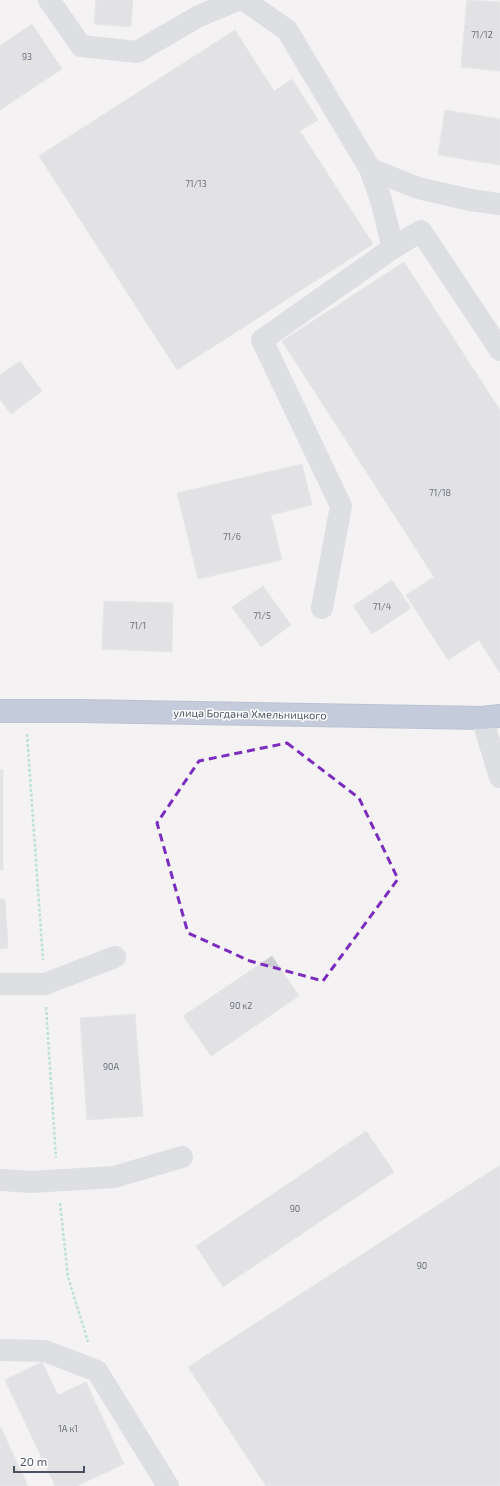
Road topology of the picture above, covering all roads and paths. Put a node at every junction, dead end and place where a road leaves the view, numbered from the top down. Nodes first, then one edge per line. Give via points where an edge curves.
1 (49, 0) edge
2 (237, 0) edge
3 (244, 0) edge
4 (370, 169) junction
5 (500, 204) edge
6 (393, 248) junction
7 (500, 350) edge
8 (322, 608) dead end
9 (0, 711) edge
10 (25, 711) junction
11 (491, 717) edge
12 (500, 777) edge
13 (115, 957) dead end
14 (0, 984) edge
15 (45, 984) junction
16 (182, 1157) dead end
17 (0, 1180) edge
18 (58, 1180) junction
19 (0, 1350) edge
20 (97, 1372) junction
21 (168, 1486) edge

1 - 2 lane via 81,46 137,52 199,16
3 - 4 lane via 287,30
4 - 5 lane via 418,188
4 - 6 lane
6 - 7 lane via 421,231
6 - 8 lane via 262,340 340,506
9 - 10 highway, улица Богдана Хмельницкого
10 - 11 highway, улица Богдана Хмельницкого
10 - 15 path
11 - 12 lane
13 - 15 lane
14 - 15 lane
15 - 18 path
16 - 18 lane via 114,1177
17 - 18 lane
18 - 20 path via 68,1277
19 - 20 lane via 45,1350
20 - 21 lane

